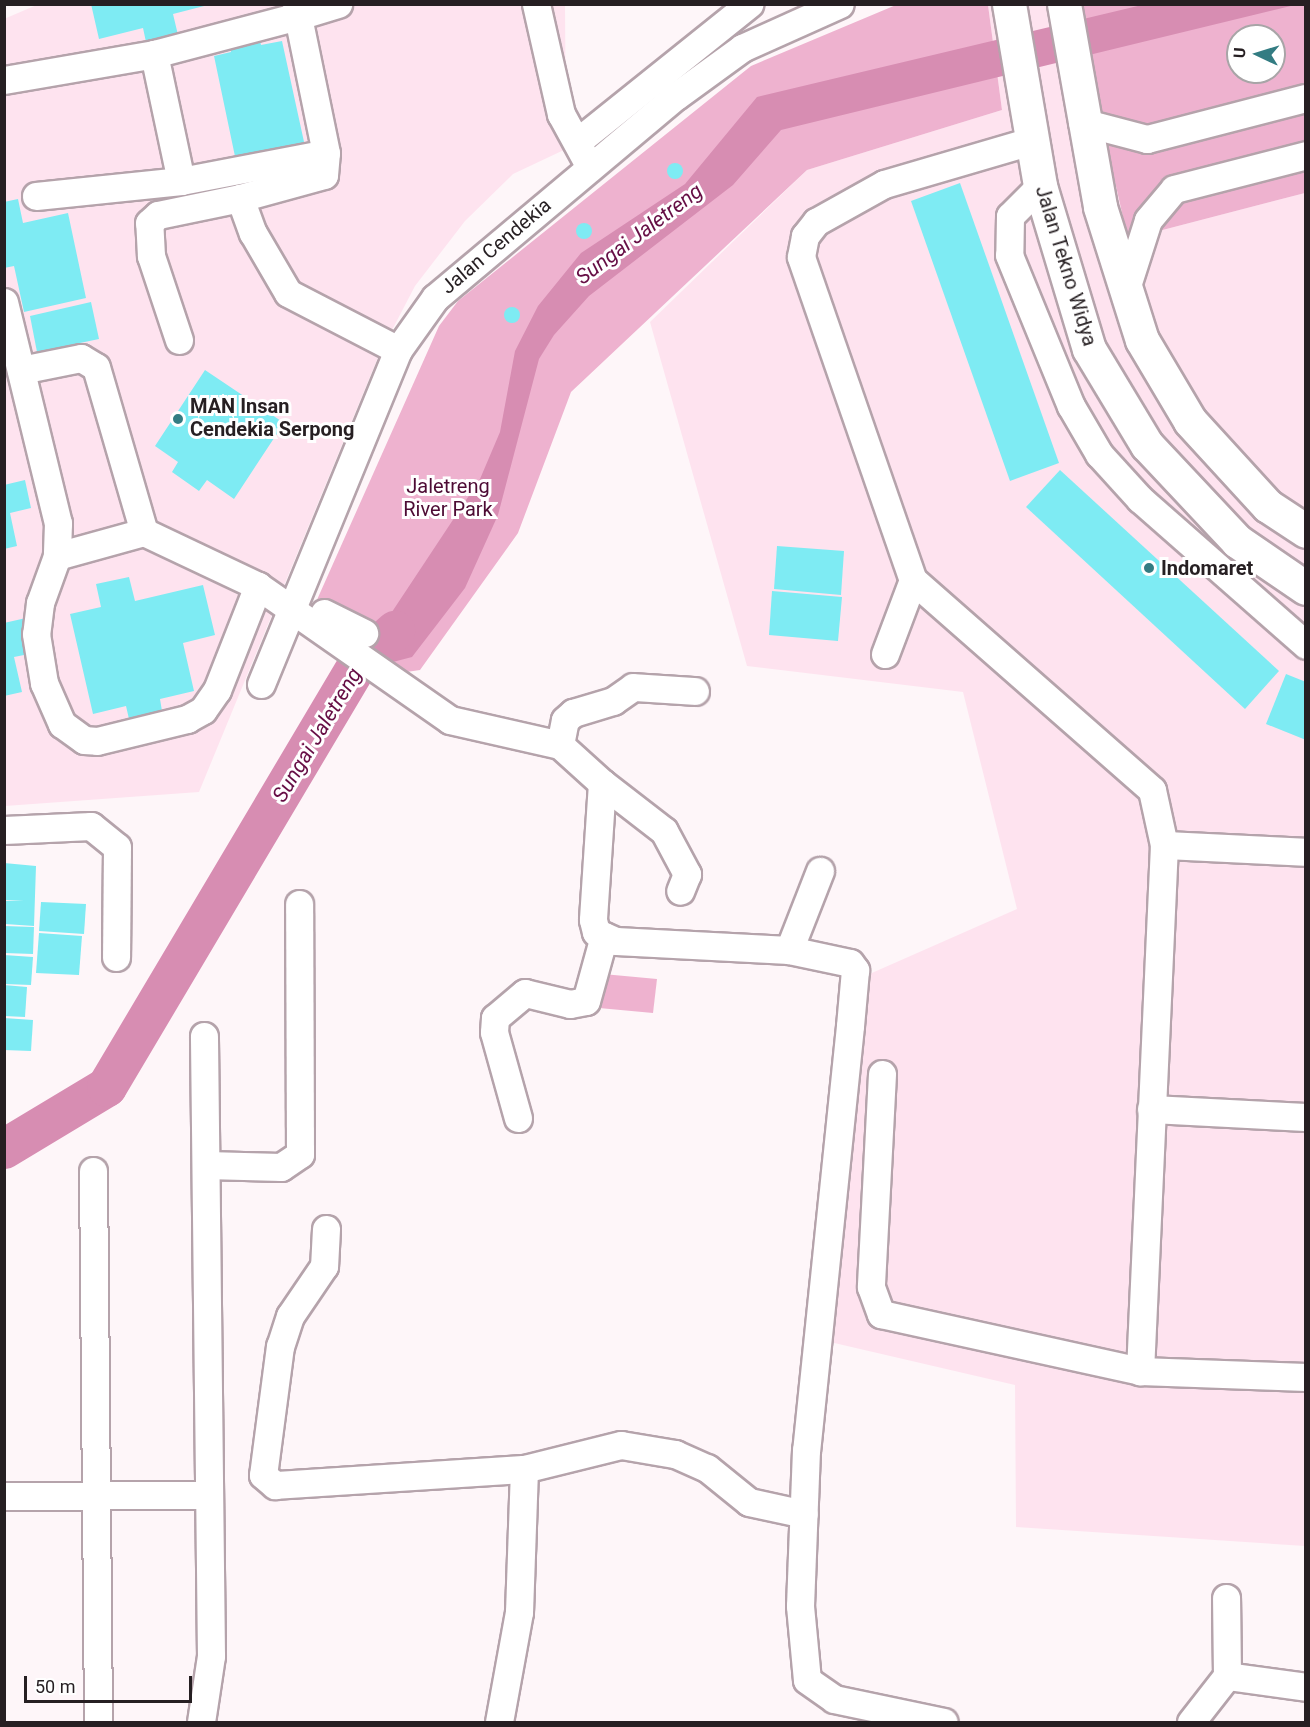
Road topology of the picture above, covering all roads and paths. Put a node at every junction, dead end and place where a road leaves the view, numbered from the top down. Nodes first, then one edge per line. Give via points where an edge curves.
1 (338, 4) edge
2 (536, 4) edge
3 (1009, 4) edge
4 (1064, 4) edge
5 (839, 5) edge
6 (733, 10) edge
7 (293, 13) edge
8 (742, 48) junction
9 (154, 54) junction
10 (4, 81) edge
11 (1305, 98) edge
12 (1080, 112) junction
13 (1031, 141) junction
14 (577, 142) junction
15 (1305, 155) edge
16 (319, 162) junction
17 (591, 170) junction
18 (181, 181) junction
19 (1040, 186) junction
20 (36, 196) dead end
21 (240, 198) junction
22 (1126, 289) junction
23 (4, 302) edge
24 (179, 340) dead end
25 (398, 350) junction
26 (21, 370) junction
27 (1305, 531) edge
28 (144, 532) junction
29 (57, 556) junction
30 (913, 580) junction
31 (258, 586) junction
32 (1305, 588) edge
33 (292, 602) junction
34 (1305, 645) edge
35 (885, 654) dead end
36 (261, 684) dead end
37 (695, 691) dead end
38 (560, 745) junction
39 (602, 783) junction
40 (4, 830) edge
41 (1164, 845) junction
42 (1305, 852) edge
43 (820, 870) dead end
44 (680, 891) dead end
45 (299, 904) dead end
46 (604, 936) junction
47 (789, 950) junction
48 (116, 957) dead end
49 (204, 1036) dead end
50 (882, 1074) dead end
51 (1151, 1109) junction
52 (1305, 1117) edge
53 (518, 1118) dead end
54 (206, 1165) junction
55 (93, 1171) dead end
56 (326, 1229) dead end
57 (1140, 1371) junction
58 (1305, 1377) edge
59 (524, 1469) junction
60 (209, 1494) junction
61 (4, 1496) edge
62 (96, 1496) junction
63 (804, 1514) junction
64 (1226, 1598) dead end
65 (1227, 1676) junction
66 (1305, 1688) edge
67 (98, 1722) edge
68 (201, 1722) edge
69 (499, 1722) edge
70 (944, 1722) edge
71 (1191, 1722) edge

1 - 7 street
2 - 14 street via 561,114
3 - 13 main road, Jalan Tekno Widya
4 - 12 main road
5 - 8 street, Jalan Cendekia
6 - 8 street
6 - 14 street
7 - 9 street
7 - 16 street
8 - 17 street, Jalan Cendekia
9 - 10 street
9 - 18 street
11 - 12 street via 1147,140
12 - 22 main road via 1100,207
13 - 19 main road, Jalan Tekno Widya
13 - 30 street via 884,184 816,222 805,236 801,257
14 - 17 street
15 - 22 street via 1174,189 1148,220
16 - 18 street
16 - 21 street via 320,178
17 - 25 street, Jalan Cendekia via 435,298
18 - 20 street
19 - 32 main road, Jalan Tekno Widya via 1089,349 1148,445 1237,541
19 - 34 street via 1010,216 1009,255 1071,406 1099,454 1140,499
21 - 24 street via 158,215 149,223 151,255
21 - 25 street via 253,233 288,293
22 - 27 main road via 1142,340 1190,421 1268,506
23 - 26 street
25 - 33 street, Jalan Cendekia via 360,451
26 - 28 street via 81,358 96,366
26 - 29 street via 58,523
28 - 29 street
28 - 31 street
29 - 31 street via 40,603 39,661 62,724 84,740 187,719 203,710 217,690
30 - 35 street
30 - 41 street via 1136,770 1152,790
31 - 33 street
33 - 36 street, Jalan Cendekia
33 - 38 street via 357,640 377,670 450,720
37 - 38 street via 633,687 613,700 573,713 565,720
38 - 39 street
39 - 44 street via 664,831 687,874
39 - 46 street via 593,920 596,932
40 - 48 street via 91,826 117,847
41 - 42 street
41 - 51 street
43 - 47 street
45 - 54 street via 300,1154 281,1167
46 - 47 street via 616,941
46 - 53 street via 586,1001 570,1004 525,993 495,1018 494,1032
47 - 63 street via 842,960 855,970
49 - 54 street
50 - 57 street via 871,1287 881,1314
51 - 52 street
51 - 57 street
54 - 60 street
55 - 62 street
56 - 59 street via 324,1266 291,1316 280,1346 262,1462 267,1482
57 - 58 street
59 - 63 street via 621,1445 675,1454 707,1468 749,1502
59 - 69 street via 519,1612
60 - 62 street
60 - 68 street via 211,1656
61 - 62 street
62 - 67 street
63 - 70 street via 800,1606 807,1680 834,1699
64 - 65 street
65 - 66 street
65 - 71 street

